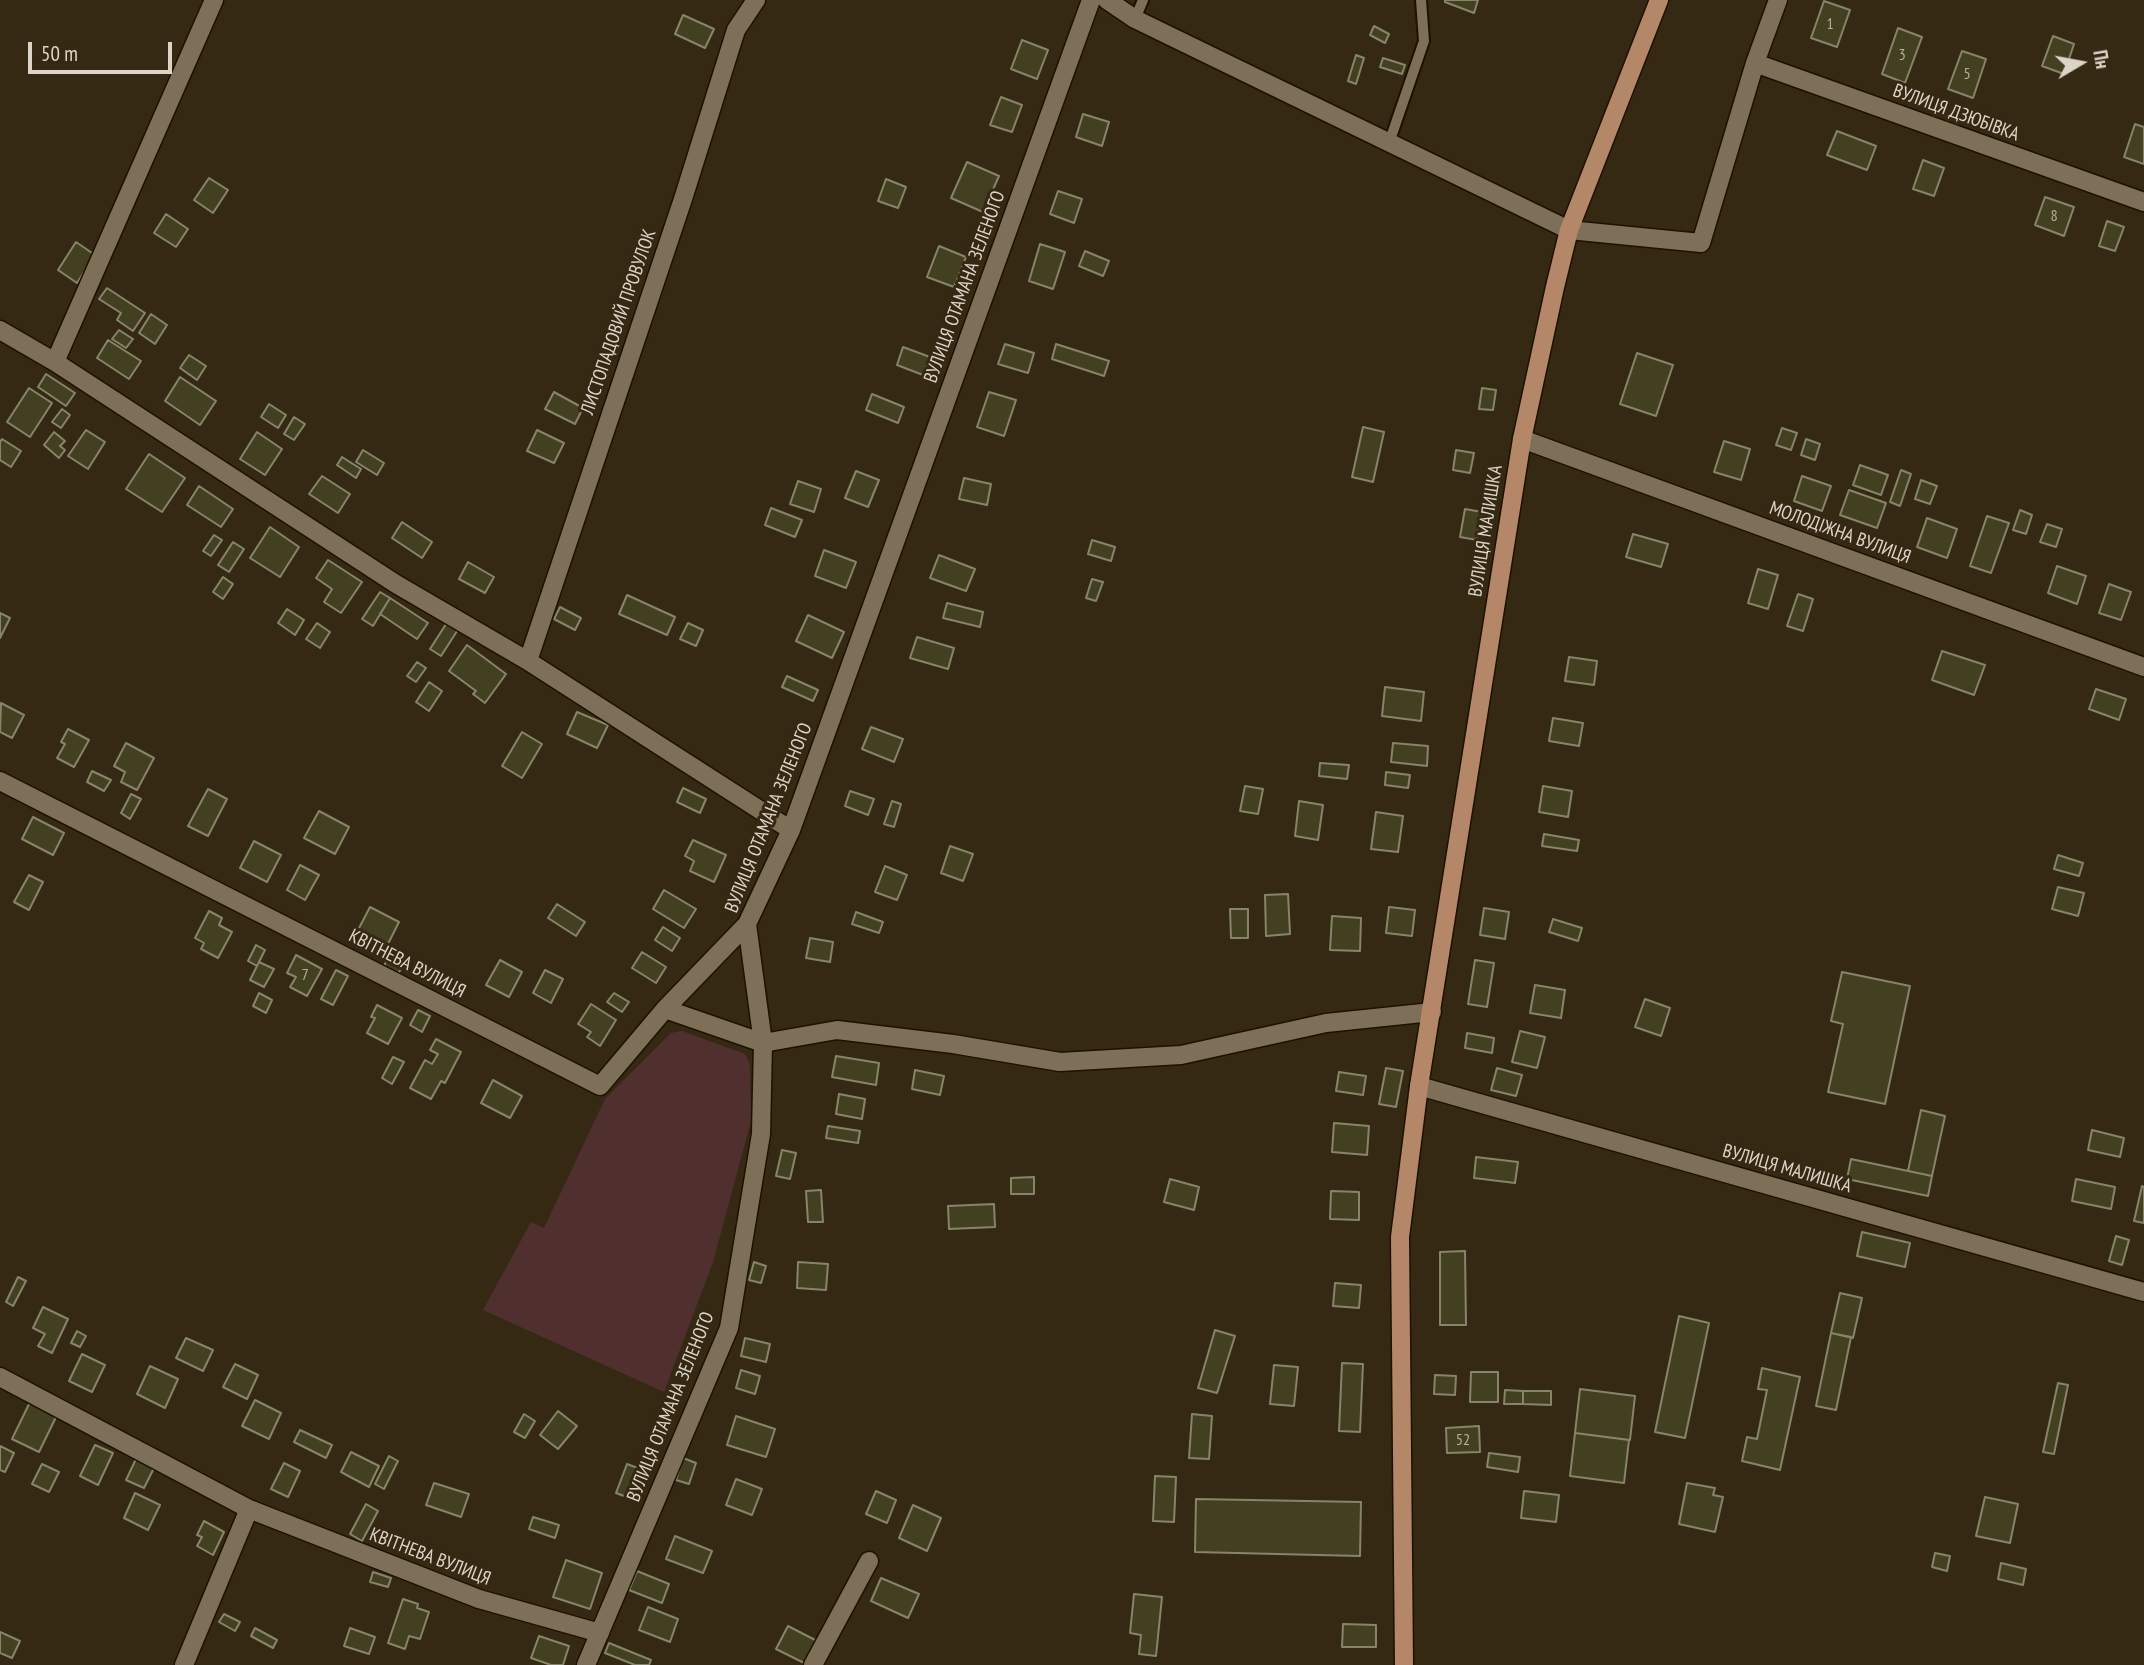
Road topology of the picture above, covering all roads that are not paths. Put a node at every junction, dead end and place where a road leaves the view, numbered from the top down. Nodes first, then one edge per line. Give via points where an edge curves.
1 (214, 0) edge
2 (756, 0) edge
3 (1091, 0) edge
4 (1107, 0) edge
5 (1143, 0) edge
6 (1421, 0) edge
7 (1659, 0) edge
8 (1778, 0) edge
9 (1135, 19) junction
10 (1755, 63) junction
11 (1389, 143) junction
12 (2144, 202) edge
13 (1569, 230) junction
14 (0, 330) edge
15 (55, 362) junction
16 (1522, 439) junction
17 (528, 661) junction
18 (2144, 667) edge
19 (0, 781) edge
20 (791, 830) junction
21 (747, 923) junction
22 (665, 1009) junction
23 (1432, 1013) junction
24 (763, 1043) junction
25 (1419, 1086) junction
26 (2144, 1292) edge
27 (0, 1377) edge
28 (249, 1509) junction
29 (869, 1561) dead end
30 (600, 1633) junction
31 (184, 1665) edge
32 (586, 1665) edge
33 (813, 1665) edge
34 (1404, 1665) edge

1 - 15 street
2 - 17 street, ЛИСТОПАДОВИЙ ПРОВУЛОК via 736,30
3 - 20 street, ВУЛИЦЯ ОТАМАНА ЗЕЛЕНОГО
4 - 9 street
5 - 9 lane
6 - 11 lane via 1424,41
7 - 13 main road, ВУЛИЦЯ МАЛИШКА
8 - 10 street
9 - 11 street
10 - 12 street, ВУЛИЦЯ ДЗЮБІВКА
10 - 13 street via 1701,243
11 - 13 street
13 - 16 main road, ВУЛИЦЯ МАЛИШКА
14 - 15 street
15 - 17 street via 396,584
16 - 18 street, МОЛОДІЖНА ВУЛИЦЯ
16 - 23 main road, ВУЛИЦЯ МАЛИШКА
17 - 20 street
19 - 22 street, КВІТНЕВА ВУЛИЦЯ via 600,1086
20 - 21 street, ВУЛИЦЯ ОТАМАНА ЗЕЛЕНОГО
21 - 22 street, КВІТНЕВА ВУЛИЦЯ
21 - 24 street, ВУЛИЦЯ ОТАМАНА ЗЕЛЕНОГО
22 - 24 street
23 - 24 street via 1326,1023 1181,1055 1060,1062 837,1030
23 - 25 main road, ВУЛИЦЯ МАЛИШКА
24 - 30 street, ВУЛИЦЯ ОТАМАНА ЗЕЛЕНОГО via 761,1134 729,1328
25 - 26 street, ВУЛИЦЯ МАЛИШКА
25 - 34 main road, ВУЛИЦЯ МАЛИШКА via 1400,1237
27 - 28 street, КВІТНЕВА ВУЛИЦЯ
28 - 30 street, КВІТНЕВА ВУЛИЦЯ via 478,1599
28 - 31 street
29 - 33 street
30 - 32 street, ВУЛИЦЯ ОТАМАНА ЗЕЛЕНОГО

